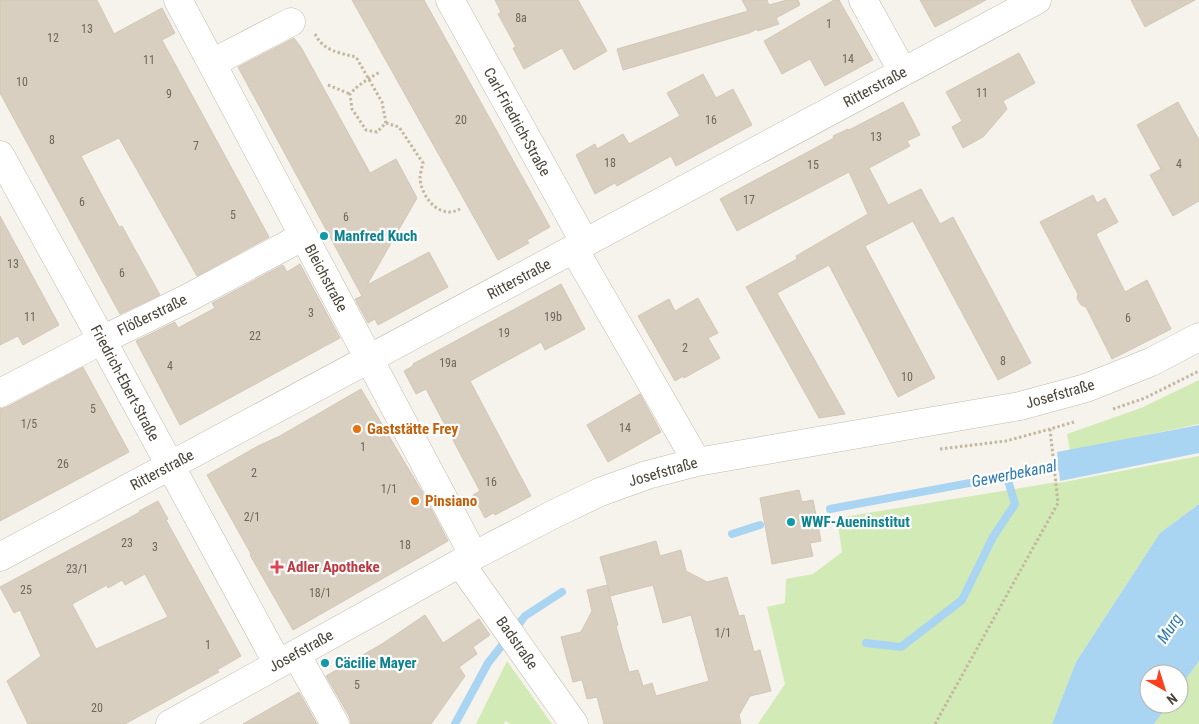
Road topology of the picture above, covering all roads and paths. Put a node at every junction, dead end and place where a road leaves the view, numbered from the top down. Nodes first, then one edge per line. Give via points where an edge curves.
1 (178, 0) edge
2 (450, 0) edge
3 (863, 0) edge
4 (1037, 0) edge
5 (291, 22) joint
6 (212, 63) junction
7 (380, 72) dead end
8 (903, 72) junction
9 (369, 78) junction
10 (328, 85) dead end
11 (350, 94) junction
12 (386, 123) junction
13 (0, 155) edge
14 (460, 209) dead end
15 (304, 236) junction
16 (580, 246) junction
17 (1199, 337) edge
18 (102, 340) junction
19 (369, 359) junction
20 (0, 393) edge
21 (1051, 435) dead end
22 (697, 462) junction
23 (170, 466) junction
24 (0, 557) edge
25 (467, 559) junction
26 (287, 659) junction
27 (170, 724) edge
28 (334, 724) edge
29 (574, 724) edge
30 (935, 724) edge

1 - 6 street, Bleichstraße
2 - 16 street, Carl-Friedrich-Straße
3 - 8 street
4 - 8 street, Ritterstraße
5 - 6 street
5 - 9 path via 308,20 317,40 329,50 356,57
6 - 15 street, Bleichstraße
7 - 9 path
8 - 16 street, Ritterstraße
9 - 11 path
9 - 12 path via 382,102
10 - 11 path
11 - 12 path via 352,109 366,130 377,132
12 - 14 path via 399,127 423,163 420,179 427,200 442,211
13 - 18 street, Friedrich-Ebert-Straße
15 - 18 street, Flößerstraße
15 - 19 street, Bleichstraße
16 - 19 street, Ritterstraße
16 - 22 street, Carl-Friedrich-Straße
17 - 22 street, Josefstraße via 1150,362 1086,388 1020,406
18 - 20 street, Flößerstraße
18 - 23 street, Friedrich-Ebert-Straße
19 - 23 street, Ritterstraße
19 - 25 street, Bleichstraße
21 - 30 path via 1058,503
22 - 25 street, Josefstraße via 646,475 600,492
23 - 24 street, Ritterstraße
23 - 26 street, Friedrich-Ebert-Straße
25 - 26 street, Josefstraße
25 - 29 street, Badstraße via 500,619
26 - 27 street, Josefstraße
26 - 28 street, Friedrich-Ebert-Straße

